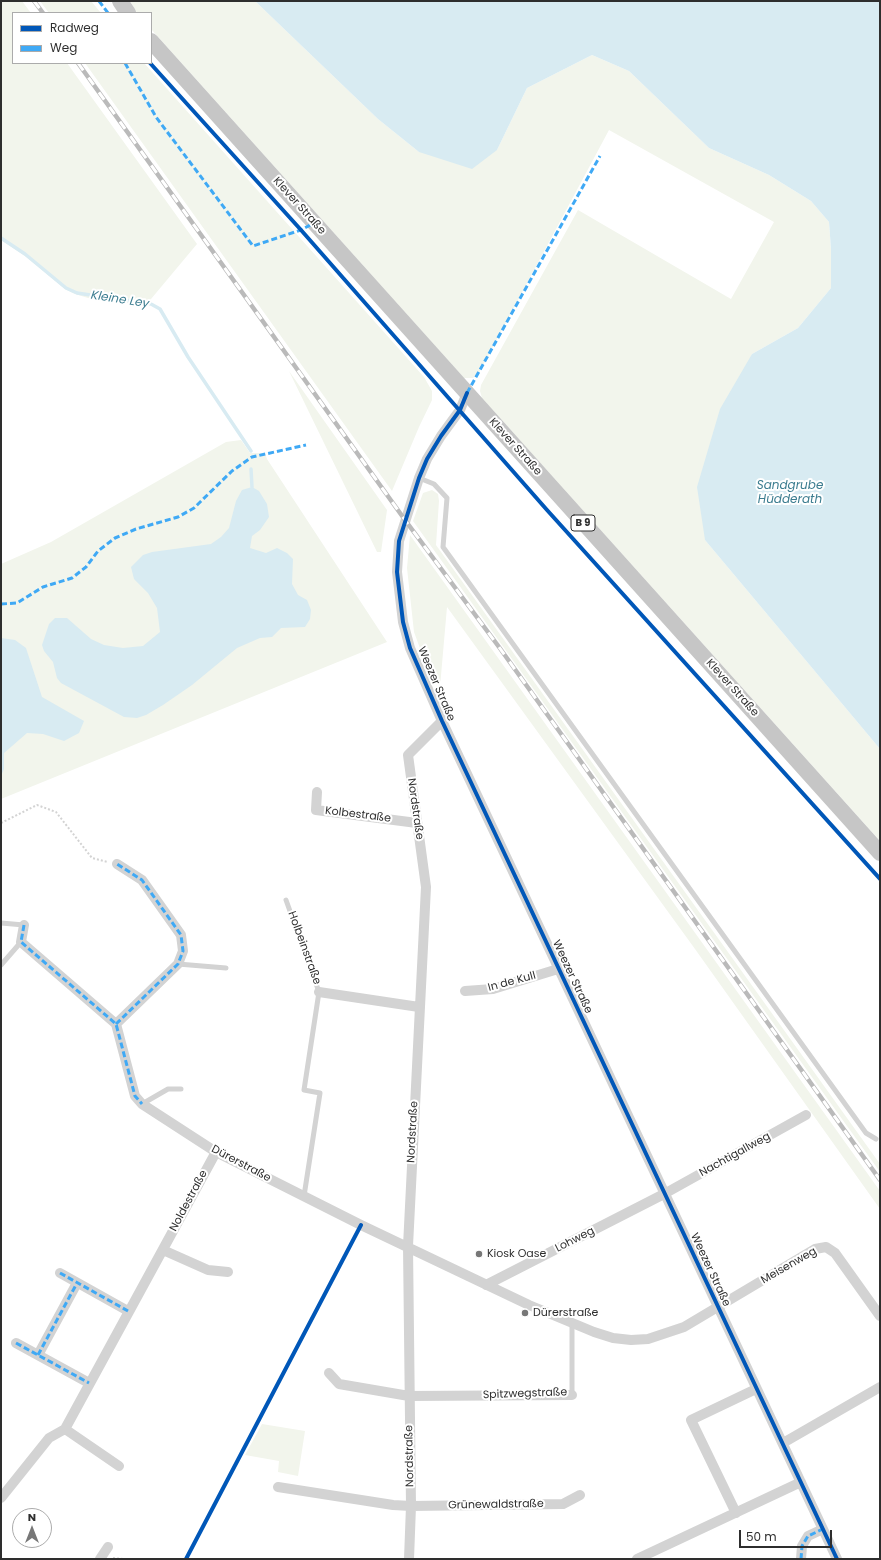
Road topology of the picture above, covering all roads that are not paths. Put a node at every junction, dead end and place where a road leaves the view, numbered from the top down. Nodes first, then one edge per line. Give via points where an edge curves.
1 (120, 1) edge
2 (127, 12) edge
3 (152, 42) edge
4 (467, 393) junction
5 (419, 478) junction
6 (442, 721) junction
7 (317, 792) dead end
8 (417, 823) junction
9 (880, 853) edge
10 (117, 864) road end
11 (286, 900) dead end
12 (1, 923) edge
13 (24, 925) joint
14 (21, 942) junction
15 (1, 964) edge
16 (178, 964) junction
17 (226, 968) dead end
18 (558, 969) junction
19 (464, 991) dead end
20 (319, 992) junction
21 (419, 1007) junction
22 (116, 1024) junction
23 (181, 1089) dead end
24 (142, 1104) junction
25 (806, 1115) dead end
26 (876, 1139) dead end
27 (216, 1152) junction
28 (664, 1194) junction
29 (304, 1196) junction
30 (408, 1246) junction
31 (163, 1250) junction
32 (228, 1272) dead end
33 (60, 1273) dead end
34 (77, 1283) junction
35 (486, 1285) junction
36 (718, 1308) junction
37 (128, 1311) junction
38 (880, 1316) edge
39 (572, 1323) junction
40 (16, 1343) dead end
41 (38, 1355) junction
42 (329, 1373) dead end
43 (90, 1383) junction
44 (880, 1387) edge
45 (756, 1389) junction
46 (572, 1395) joint
47 (409, 1396) junction
48 (65, 1429) junction
49 (783, 1442) junction
50 (118, 1466) dead end
51 (801, 1482) junction
52 (278, 1487) dead end
53 (580, 1495) dead end
54 (1, 1498) edge
55 (410, 1506) junction
56 (736, 1513) junction
57 (823, 1529) junction
58 (108, 1547) dead end
59 (100, 1559) edge
60 (409, 1559) edge
61 (637, 1559) edge
62 (801, 1559) edge
63 (837, 1559) edge

1 - 2 main road
3 - 4 main road, Klever Straße / B 9
4 - 5 street, Weezer Straße via 460,410 441,436
4 - 9 main road, Klever Straße / B 9
5 - 6 street, Weezer Straße via 399,541 397,572 403,622 410,648
5 - 26 lane via 434,484 446,498 442,547 866,1133
6 - 8 street, Nordstraße via 408,755
6 - 18 street, Weezer Straße
7 - 8 street, Kolbestraße via 316,810
8 - 21 street, Nordstraße via 426,887
10 - 16 street via 142,880 181,935 184,951
11 - 20 lane, Holbeinstraße
12 - 13 lane
13 - 14 street
14 - 15 lane
14 - 22 street
16 - 17 lane
16 - 22 street
18 - 19 street, In de Kull via 493,989
18 - 28 street, Weezer Straße
20 - 21 street, Holbeinstraße
20 - 29 lane via 304,1090 320,1093
21 - 30 street, Nordstraße
22 - 24 street via 136,1096
23 - 24 lane via 168,1089
24 - 27 street, Dürerstraße
25 - 28 street, Nachtigallweg
27 - 29 street, Dürerstraße
27 - 31 street, Noldestraße
28 - 35 street, Lohweg
28 - 36 street, Weezer Straße
29 - 30 street, Dürerstraße
30 - 35 street, Dürerstraße
30 - 47 street, Nordstraße
31 - 32 street via 208,1270
31 - 37 street, Noldestraße
33 - 34 street
34 - 37 street
34 - 41 street
35 - 39 street, Dürerstraße
36 - 38 street, Meisenweg via 815,1249 826,1247 835,1253
36 - 39 street, Dürerstraße via 684,1327 648,1339 613,1338
36 - 45 street, Weezer Straße
37 - 43 street, Noldestraße
39 - 46 lane, Spitzwegstraße
40 - 41 street
41 - 43 street
42 - 47 street, Spitzwegstraße via 339,1384
43 - 48 street, Noldestraße
44 - 49 street
45 - 49 street, Weezer Straße
45 - 56 street via 691,1420
46 - 47 street, Spitzwegstraße
47 - 55 street, Nordstraße
48 - 50 street
48 - 54 street via 49,1438
49 - 51 street, Weezer Straße
51 - 56 street
51 - 57 street, Weezer Straße
52 - 55 street, Grünewaldstraße
53 - 55 street, Grünewaldstraße via 563,1504
55 - 60 street, Nordstraße
56 - 61 street
57 - 62 street via 808,1536 802,1546
57 - 63 street, Weezer Straße
58 - 59 street

